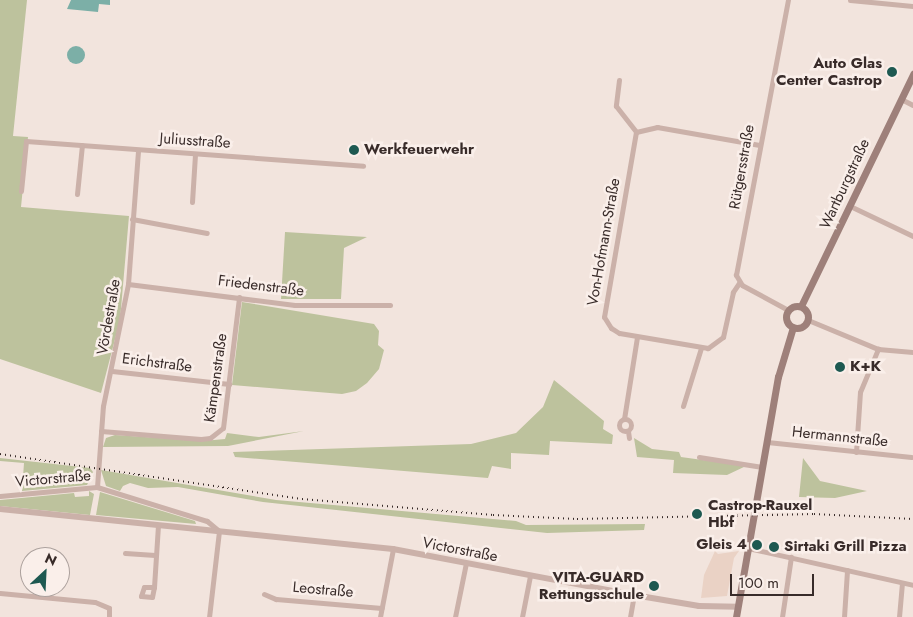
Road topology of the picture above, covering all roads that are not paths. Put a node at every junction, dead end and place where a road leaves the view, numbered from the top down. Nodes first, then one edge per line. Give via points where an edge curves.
1 (788, 0) edge
2 (850, 0) edge
3 (913, 6) edge
4 (913, 74) edge
5 (619, 80) dead end
6 (901, 99) junction
7 (913, 105) edge
8 (636, 132) junction
9 (82, 145) junction
10 (759, 145) junction
11 (138, 150) junction
12 (195, 154) junction
13 (363, 166) dead end
14 (20, 191) dead end
15 (77, 194) dead end
16 (192, 202) dead end
17 (850, 206) junction
18 (132, 219) junction
19 (207, 233) dead end
20 (913, 236) edge
21 (739, 283) junction
22 (128, 284) junction
23 (239, 297) junction
24 (390, 305) dead end
25 (801, 306) junction
26 (788, 310) junction
27 (808, 320) junction
28 (793, 327) junction
29 (636, 337) junction
30 (701, 348) junction
31 (878, 349) junction
32 (913, 352) edge
33 (112, 371) junction
34 (229, 384) junction
35 (683, 406) dead end
36 (624, 419) junction
37 (101, 431) junction
38 (628, 431) junction
39 (629, 438) dead end
40 (767, 442) junction
41 (856, 452) junction
42 (698, 457) dead end
43 (911, 457) dead end
44 (762, 467) junction
45 (97, 487) junction
46 (0, 496) edge
47 (0, 509) edge
48 (158, 525) junction
49 (219, 531) junction
50 (748, 548) junction
51 (393, 549) junction
52 (125, 553) dead end
53 (155, 555) junction
54 (791, 557) junction
55 (466, 563) junction
56 (848, 570) junction
57 (530, 576) junction
58 (902, 583) junction
59 (913, 585) edge
60 (154, 588) dead end
61 (0, 593) edge
62 (264, 594) dead end
63 (634, 595) junction
64 (738, 607) junction
65 (382, 608) junction
66 (109, 617) edge
67 (209, 617) edge
68 (380, 617) edge
69 (455, 617) edge
70 (522, 617) edge
71 (630, 617) edge
72 (736, 617) edge
73 (782, 617) edge
74 (844, 617) edge
75 (899, 617) edge

1 - 10 street, Rütgersstraße
2 - 3 street
4 - 6 main road, Wartburgstraße
5 - 8 street via 616,106
6 - 7 street
6 - 17 main road, Wartburgstraße
8 - 10 street via 656,126
8 - 29 street, Von-Hofmann-Straße via 604,313 611,328
9 - 11 street, Juliusstraße
9 - 14 street, Juliusstraße via 26,141
9 - 15 street
10 - 21 street, Rütgersstraße via 736,275
11 - 12 street, Juliusstraße
11 - 18 street, Vördestraße
12 - 13 street, Juliusstraße
12 - 16 street
17 - 20 street
17 - 25 main road, Wartburgstraße
18 - 19 street
18 - 22 street, Vördestraße
21 - 26 street
21 - 30 street via 733,292 723,337 714,346
22 - 23 street, Friedenstraße
22 - 33 street, Vördestraße
23 - 24 street, Friedenstraße via 295,305
23 - 34 street, Kämpenstraße
25 - 26 main road
25 - 27 main road via 808,312
26 - 28 main road via 786,320
27 - 28 main road via 801,328
27 - 31 street
28 - 40 main road via 781,363
29 - 30 street, Von-Hofmann-Straße
29 - 36 street
30 - 35 street
31 - 32 street
31 - 41 street via 860,392
33 - 34 street, Erichstraße
33 - 37 street, Vördestraße via 102,406
34 - 37 street, Kämpenstraße via 224,428 210,438
36 - 38 street via 631,423
36 - 38 street via 619,422 619,428
37 - 45 street, Vördestraße
38 - 39 street
40 - 41 street, Hermannstraße
40 - 44 main road
41 - 43 street, Hermannstraße
42 - 44 street
44 - 50 main road
45 - 46 street, Victorstraße
45 - 49 street, Victorstraße via 207,521
47 - 48 street, Victorstraße
48 - 49 street, Victorstraße
48 - 53 street
49 - 51 street, Victorstraße
49 - 67 street
50 - 54 street
50 - 64 main road
51 - 55 street, Victorstraße
51 - 65 street
52 - 53 street
53 - 60 street
54 - 56 street
54 - 73 street
55 - 57 street, Victorstraße
55 - 69 street
56 - 58 street
56 - 74 street
57 - 63 street, Victorstraße
57 - 70 street
58 - 59 street
58 - 75 street
61 - 66 street via 95,602 109,608
62 - 65 street, Leostraße via 276,599
63 - 64 street, Victorstraße via 694,605
63 - 71 street
64 - 72 main road
65 - 68 street

